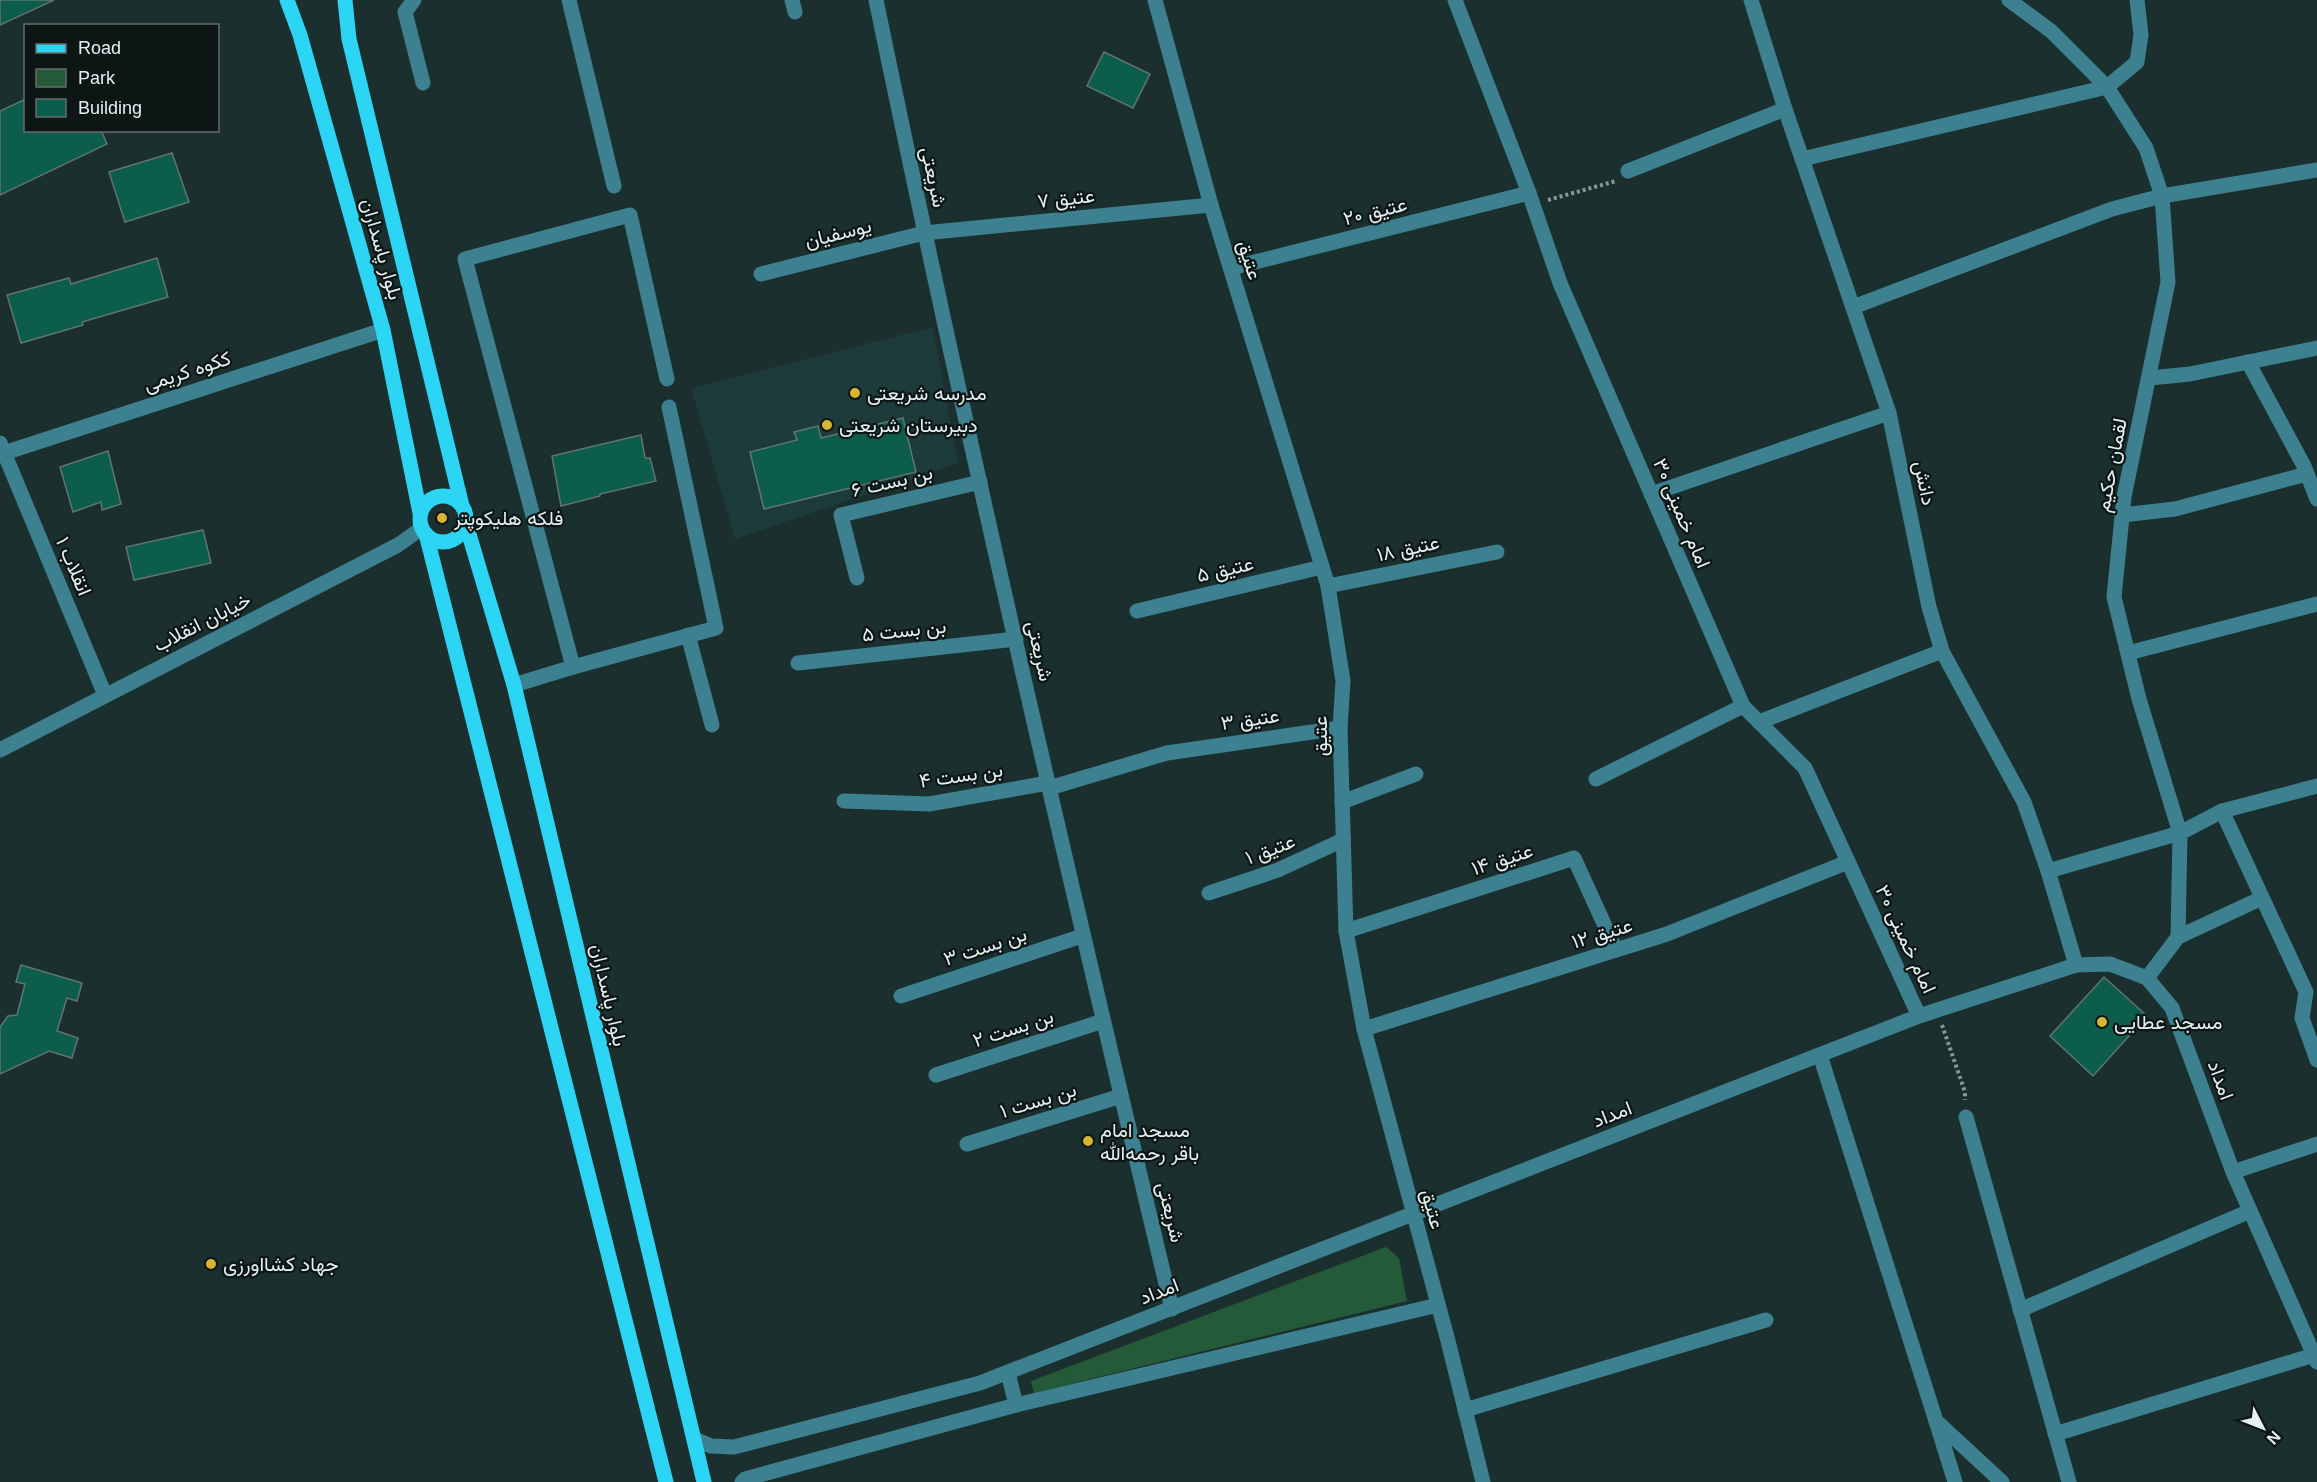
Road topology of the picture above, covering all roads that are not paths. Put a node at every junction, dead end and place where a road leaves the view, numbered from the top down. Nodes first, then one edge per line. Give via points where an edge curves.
1 (287, 0) edge
2 (345, 0) edge
3 (414, 0) edge
4 (569, 0) edge
5 (876, 0) edge
6 (1155, 0) edge
7 (1455, 0) edge
8 (1751, 0) edge
9 (2009, 0) edge
10 (2137, 0) edge
11 (423, 83) dead end
12 (2107, 87) junction
13 (1785, 109) junction
14 (1802, 159) junction
15 (2317, 170) edge
16 (1628, 171) road end
17 (614, 186) dead end
18 (2162, 196) junction
19 (1531, 199) junction
20 (1211, 205) junction
21 (924, 233) junction
22 (1231, 268) junction
23 (761, 274) dead end
24 (1853, 307) junction
25 (382, 330) junction
26 (2317, 348) edge
27 (2248, 362) junction
28 (2150, 378) junction
29 (667, 379) dead end
30 (669, 407) dead end
31 (1889, 413) junction
32 (2, 448) edge
33 (2307, 474) junction
34 (980, 482) junction
35 (1651, 494) junction
36 (2317, 499) edge
37 (464, 513) junction
38 (2122, 515) junction
39 (423, 525) junction
40 (1497, 552) dead end
41 (1322, 567) junction
42 (856, 578) dead end
43 (1328, 586) junction
44 (2317, 604) edge
45 (1137, 611) dead end
46 (688, 635) junction
47 (1016, 639) junction
48 (1942, 651) junction
49 (2128, 653) junction
50 (798, 663) dead end
51 (573, 667) junction
52 (514, 685) junction
53 (105, 695) junction
54 (1743, 706) junction
55 (1759, 722) junction
56 (712, 725) dead end
57 (1340, 728) junction
58 (0, 750) edge
59 (1416, 774) dead end
60 (1596, 779) dead end
61 (1048, 785) junction
62 (2317, 786) edge
63 (843, 801) dead end
64 (1342, 802) junction
65 (2222, 811) junction
66 (2180, 833) junction
67 (1343, 840) junction
68 (1848, 862) junction
69 (2048, 871) junction
70 (1209, 893) dead end
71 (2262, 898) junction
72 (1346, 931) junction
73 (1082, 936) junction
74 (2178, 937) junction
75 (1616, 950) junction
76 (2076, 965) junction
77 (2147, 978) junction
78 (901, 996) dead end
79 (1919, 1016) junction
80 (1103, 1021) junction
81 (1364, 1029) junction
82 (1820, 1055) junction
83 (2317, 1060) edge
84 (936, 1075) dead end
85 (1121, 1096) junction
86 (1966, 1117) road end
87 (967, 1144) dead end
88 (2317, 1144) edge
89 (2233, 1172) junction
90 (2250, 1211) junction
91 (1413, 1214) junction
92 (1438, 1305) junction
93 (1172, 1309) junction
94 (2020, 1310) junction
95 (1766, 1320) dead end
96 (2312, 1337) edge
97 (2315, 1359) edge
98 (1008, 1372) junction
99 (1016, 1405) junction
100 (1465, 1410) junction
101 (1936, 1421) junction
102 (2055, 1434) junction
103 (693, 1439) junction
104 (666, 1482) edge
105 (704, 1482) edge
106 (742, 1482) edge
107 (1483, 1482) edge
108 (1955, 1482) edge
109 (2002, 1482) edge
110 (2069, 1482) edge

1 - 25 main road, بلوار پاسداران
2 - 37 main road, بلوار پاسداران via 349,39
3 - 11 street via 405,12
4 - 17 street
5 - 21 street, شریعتی
6 - 20 street, عتیق
7 - 19 street, امام خمینی ۳۰
8 - 13 street, دانش
9 - 12 street, لقمان حکیم via 2051,32
10 - 12 street via 2141,35 2137,62
12 - 14 street
12 - 18 street, لقمان حکیم via 2146,148
13 - 14 street, دانش
13 - 16 street
14 - 24 street, دانش
15 - 18 street
18 - 24 street via 2112,209
18 - 28 street, لقمان حکیم via 2168,282
19 - 22 street, عتیق ۲۰
19 - 35 street, امام خمینی ۳۰ via 1560,283
20 - 21 street, عتیق ۷
20 - 22 street, عتیق
21 - 23 street, یوسفیان
21 - 34 street, شریعتی
22 - 41 street, عتیق
24 - 31 street, دانش
25 - 32 street, ککوه کریمی
25 - 39 main road, بلوار پاسداران
26 - 27 street
27 - 28 street
27 - 33 street
28 - 38 street, لقمان حکیم
29 - 51 street via 630,215 465,259
30 - 46 street via 716,628
31 - 35 street
31 - 48 street, دانش via 1929,608
32 - 53 street, انقلاب ۱
33 - 36 street
33 - 38 street via 2175,509
34 - 42 street, بن بست ۶ via 841,515
34 - 47 street, شریعتی
35 - 54 street, امام خمینی ۳۰
37 - 39 main road via 459,534 446,542 431,539
37 - 39 main road via 457,501 442,496 428,501
37 - 52 main road, بلوار پاسداران
38 - 49 street, لقمان حکیم via 2114,597
39 - 53 street, خیابان انقلاب via 398,545
39 - 104 main road, بلوار پاسداران
40 - 43 street, عتیق ۱۸
41 - 43 street, عتیق
41 - 45 street, عتیق ۵
43 - 57 street, عتیق via 1342,681
44 - 49 street
46 - 51 street
46 - 56 street
47 - 50 street, بن بست ۵
47 - 61 street, شریعتی
48 - 55 street
48 - 69 street, دانش via 2024,802
49 - 66 street, لقمان حکیم
51 - 52 street
52 - 103 main road, بلوار پاسداران
53 - 58 street, خیابان انقلاب
54 - 55 street, امام خمینی ۳۰
54 - 60 street
55 - 68 street, امام خمینی ۳۰ via 1805,768
57 - 61 street, عتیق ۳ via 1167,753
57 - 64 street, عتیق
59 - 64 street
61 - 63 street, بن بست ۴ via 929,804
61 - 73 street, شریعتی
62 - 65 street
64 - 67 street, عتیق
65 - 66 street
65 - 71 street
66 - 69 street
66 - 74 street, لقمان حکیم
67 - 70 street, عتیق ۱ via 1278,870
67 - 72 street, عتیق
68 - 75 street, عتیق ۱۲ via 1667,934
68 - 79 street, امام خمینی ۳۰
69 - 76 street, دانش
71 - 74 street
71 - 83 street via 2306,992 2302,1018
72 - 75 street, عتیق ۱۴ via 1574,858
72 - 81 street, عتیق
73 - 78 street, بن بست ۳
73 - 80 street, شریعتی
74 - 77 street
75 - 81 street, عتیق ۱۲
76 - 77 street, امداد via 2110,964
76 - 79 street, امداد
77 - 89 street, امداد via 2172,1008
79 - 82 street, امداد
80 - 84 street, بن بست ۲
80 - 85 street, شریعتی
81 - 91 street, عتیق
82 - 91 street, امداد
82 - 101 street
85 - 87 street, بن بست ۱
85 - 93 street, شریعتی
86 - 94 street
88 - 89 street
89 - 90 street, امداد
90 - 94 street
90 - 96 street, امداد
91 - 92 street, عتیق
91 - 93 street, امداد
92 - 99 street
92 - 100 street, عتیق
93 - 98 street, امداد
94 - 102 street
95 - 100 street
96 - 97 street, امداد
97 - 102 street
98 - 99 street
98 - 103 street, امداد via 980,1383 734,1447 711,1446
99 - 106 street
100 - 107 street, عتیق
101 - 108 street
101 - 109 street
102 - 110 street
103 - 105 main road, بلوار پاسداران

